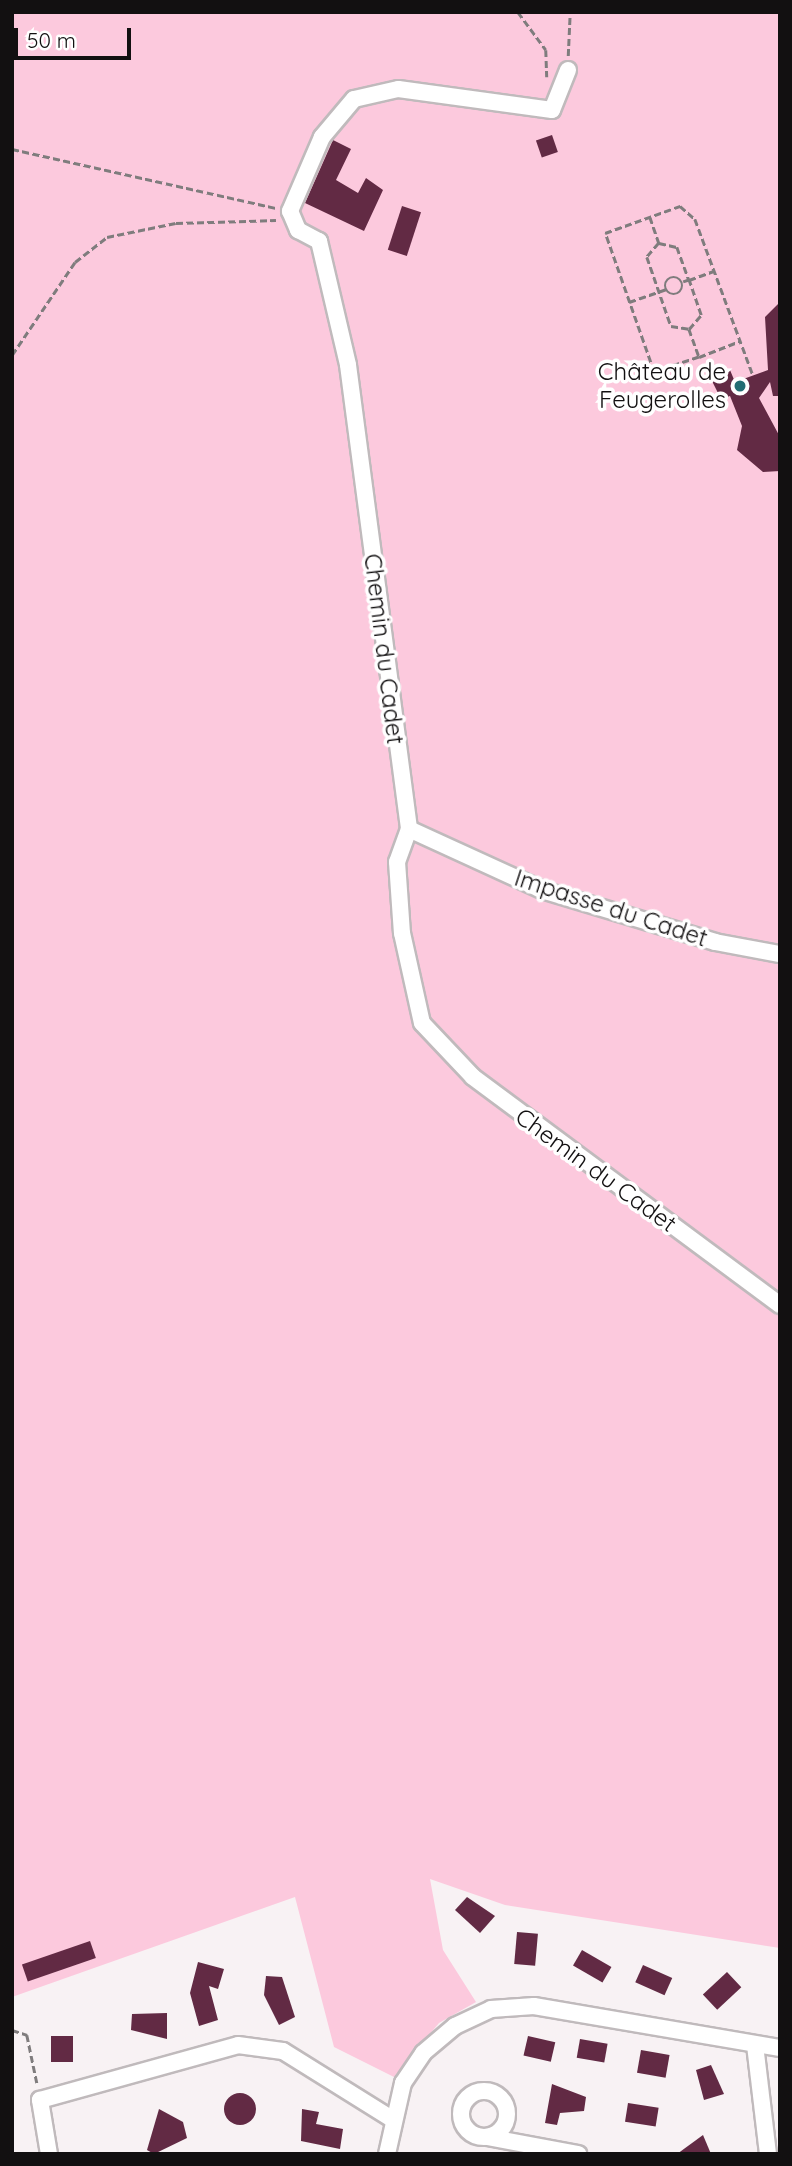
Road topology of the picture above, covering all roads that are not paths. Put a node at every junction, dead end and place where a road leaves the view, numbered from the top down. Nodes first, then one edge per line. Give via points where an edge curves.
1 (568, 70) road end
2 (409, 829) junction
3 (780, 954) edge
4 (780, 1305) edge
5 (755, 2045) junction
6 (780, 2048) edge
7 (392, 2119) junction
8 (487, 2137) dead end
9 (50, 2154) edge
10 (387, 2154) edge
11 (578, 2154) edge
12 (768, 2154) edge

1 - 2 street, Chemin du Cadet via 560,101 552,110 536,103 398,89 354,99 323,138 290,216 319,241 348,365
2 - 3 street, Impasse du Cadet via 542,890 715,942
2 - 4 street, Chemin du Cadet via 397,862 397,897 422,1023 521,1118
5 - 6 street
5 - 7 street via 534,2006 491,2009 455,2026 423,2053 403,2083
5 - 12 street
7 - 9 street via 283,2051 257,2044 40,2100
7 - 10 street
8 - 11 street

